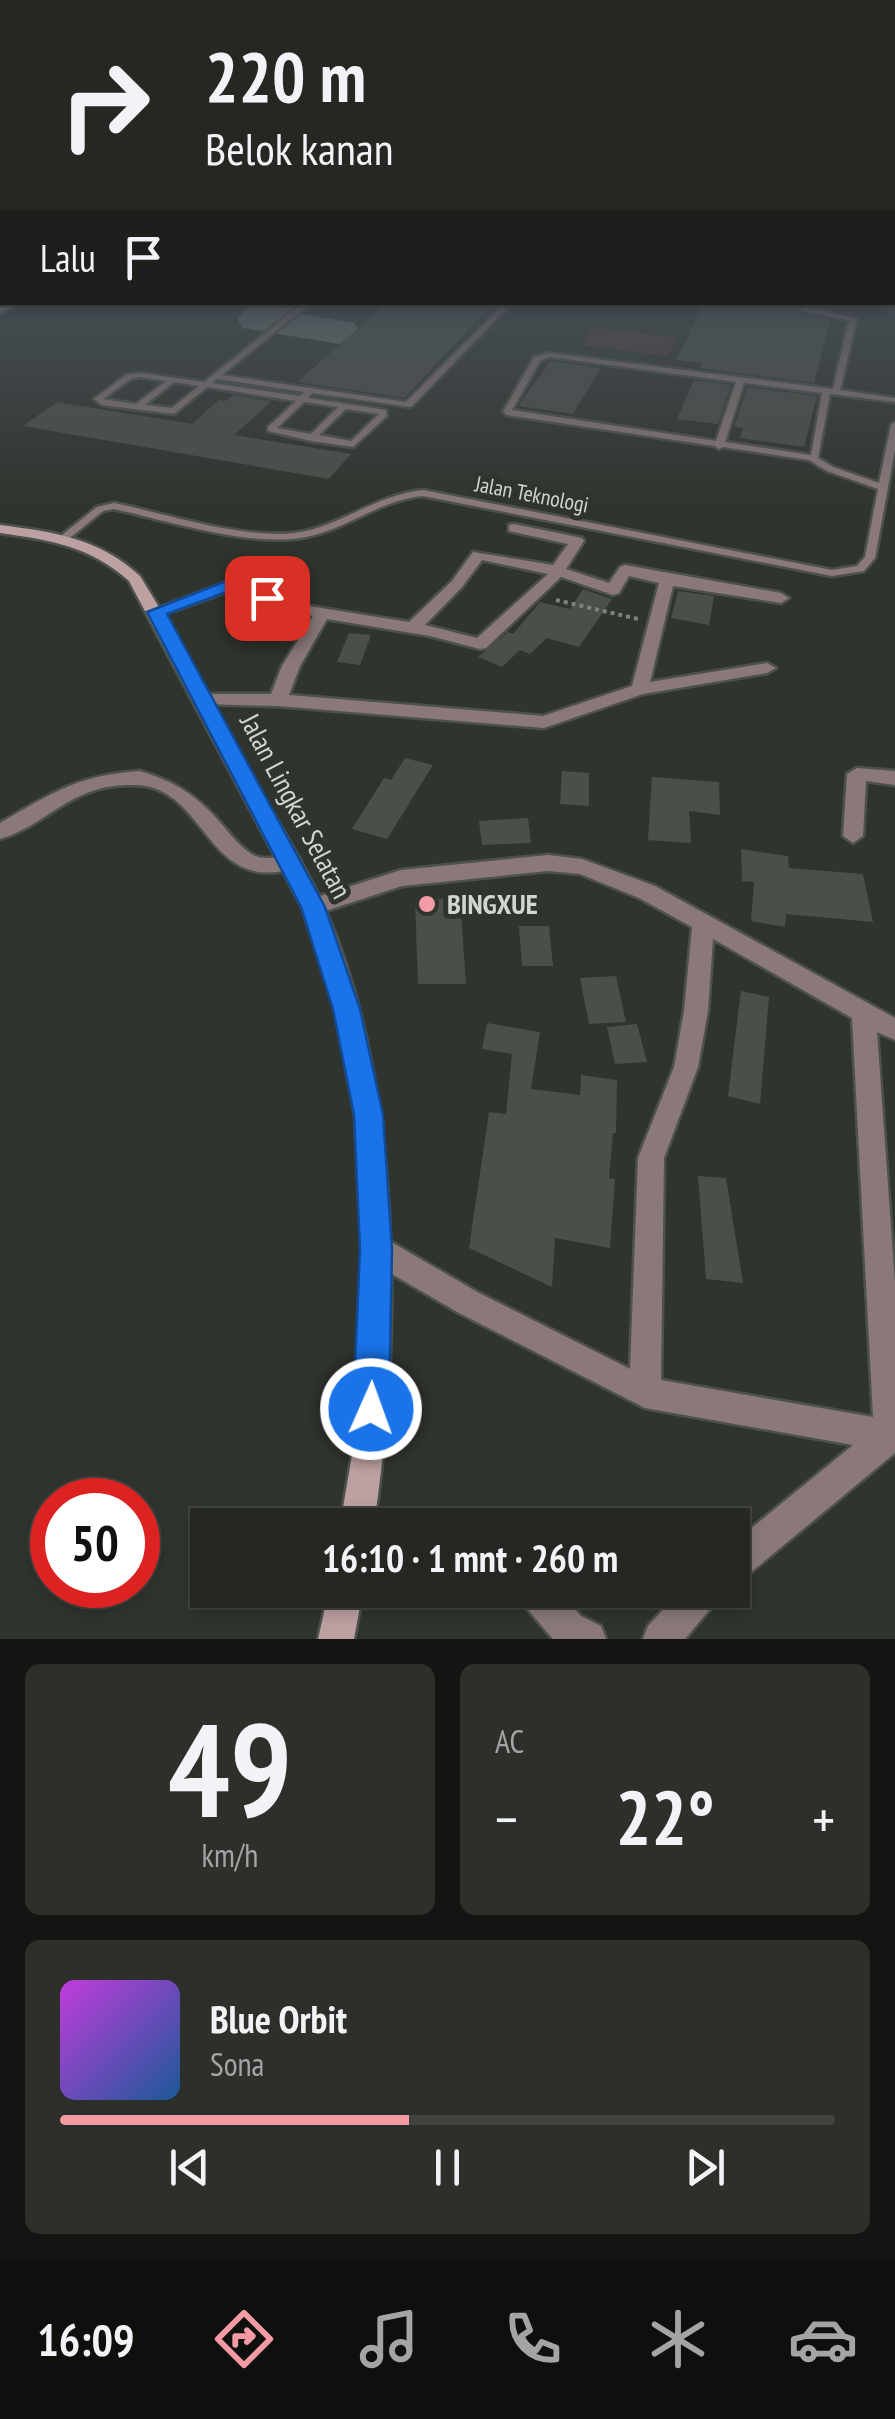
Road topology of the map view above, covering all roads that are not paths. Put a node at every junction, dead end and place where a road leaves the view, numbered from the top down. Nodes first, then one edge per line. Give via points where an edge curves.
1 (244, 353) edge
2 (460, 353) edge
3 (842, 353) edge
4 (641, 356) dead end
5 (636, 366) junction
6 (216, 376) junction
7 (174, 379) junction
8 (742, 380) junction
9 (205, 384) junction
10 (310, 391) junction
11 (831, 391) junction
12 (300, 399) junction
13 (895, 400) edge
14 (344, 406) junction
15 (136, 408) junction
16 (895, 425) edge
17 (311, 438) junction
18 (719, 446) junction
19 (811, 458) junction
20 (883, 488) junction
21 (514, 528) dead end
22 (0, 529) edge
23 (62, 539) junction
24 (558, 571) junction
25 (667, 580) junction
26 (781, 598) dead end
27 (156, 612) junction
28 (322, 614) junction
29 (414, 627) junction
30 (767, 668) dead end
31 (640, 689) junction
32 (200, 698) junction
33 (278, 700) junction
34 (895, 778) edge
35 (0, 832) edge
36 (853, 836) dead end
37 (288, 863) junction
38 (313, 907) junction
39 (703, 922) junction
40 (864, 1016) junction
41 (895, 1030) edge
42 (376, 1249) junction
43 (645, 1393) junction
44 (893, 1437) edge
45 (361, 1508) edge
46 (750, 1552) edge
47 (342, 1608) edge
48 (549, 1608) edge
49 (688, 1608) edge
50 (336, 1639) edge
51 (588, 1639) edge
52 (661, 1639) edge

1 - 6 lane
2 - 10 lane via 408,406
3 - 11 lane
4 - 5 lane
5 - 8 lane
5 - 18 lane via 542,356 506,412
6 - 9 lane
6 - 10 lane
7 - 9 lane
7 - 15 lane
7 - 15 lane via 129,377 98,399
8 - 11 lane
8 - 18 lane
9 - 12 lane
9 - 15 lane via 174,411
10 - 12 lane
11 - 13 lane
11 - 19 lane
12 - 14 lane
12 - 17 lane via 271,429
14 - 17 lane
14 - 17 lane via 384,414 353,444
16 - 20 lane, Jalan Teknologi
18 - 19 lane
19 - 20 lane
20 - 23 lane, Jalan Teknologi via 870,558 860,570 832,574 423,493 402,495 308,534 282,536 114,506
21 - 24 street via 578,541
22 - 23 main road, Jalan Lingkar Selatan
23 - 27 main road, Jalan Lingkar Selatan via 105,551 135,579
24 - 25 street via 613,590 625,570
24 - 29 street via 480,644
24 - 29 street via 478,555
25 - 26 street
25 - 31 street
27 - 28 street via 229,586
27 - 32 main road, Jalan Lingkar Selatan
28 - 29 street
28 - 33 street
30 - 31 street
31 - 33 street via 544,722
32 - 33 street
32 - 37 main road, Jalan Lingkar Selatan
34 - 36 street via 857,774
35 - 37 street via 83,785 149,778 183,793 244,864 270,870
37 - 38 main road, Jalan Lingkar Selatan
38 - 39 street via 401,878 548,863 603,874
38 - 42 main road, Jalan Lingkar Selatan via 347,1009 368,1115
39 - 40 street
39 - 43 street via 686,1067 651,1158
40 - 41 street
40 - 44 street
42 - 43 street
42 - 45 main road, Jalan Lingkar Selatan via 370,1449
43 - 44 street
44 - 46 street
47 - 50 main road
48 - 51 street via 568,1630
49 - 52 street

